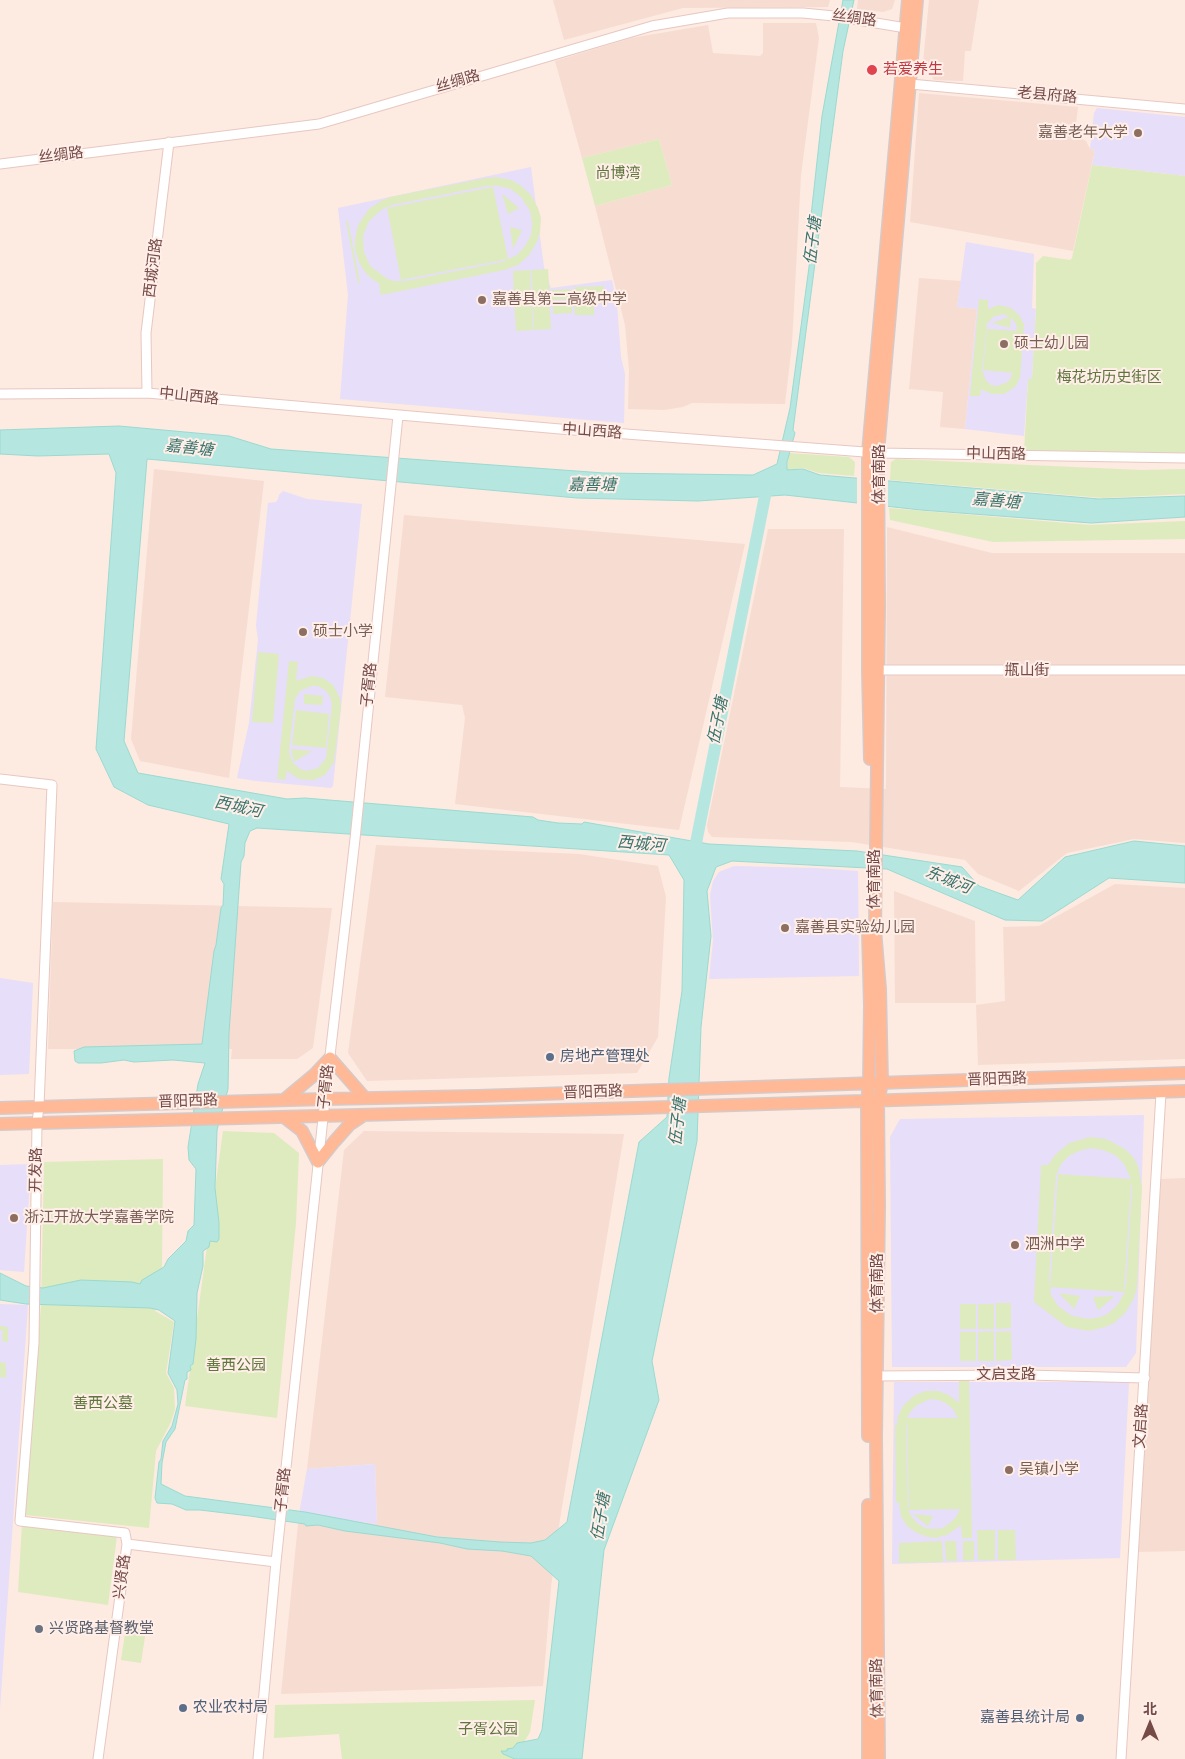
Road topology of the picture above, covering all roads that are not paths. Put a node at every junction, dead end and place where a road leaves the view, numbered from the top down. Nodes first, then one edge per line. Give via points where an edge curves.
1 (908, 0) edge
2 (917, 0) edge
3 (910, 29) junction
4 (910, 84) junction
5 (1185, 109) edge
6 (169, 142) junction
7 (0, 164) edge
8 (147, 393) junction
9 (0, 394) edge
10 (398, 416) junction
11 (873, 452) junction
12 (1185, 458) edge
13 (873, 670) junction
14 (1185, 670) edge
15 (0, 779) edge
16 (872, 893) junction
17 (330, 1058) junction
18 (1185, 1073) edge
19 (869, 1084) junction
20 (882, 1084) junction
21 (1185, 1091) edge
22 (1161, 1093) junction
23 (365, 1098) junction
24 (325, 1099) junction
25 (284, 1100) junction
26 (873, 1101) junction
27 (39, 1106) junction
28 (0, 1108) edge
29 (364, 1115) junction
30 (323, 1116) junction
31 (284, 1117) junction
32 (37, 1123) junction
33 (0, 1124) edge
34 (318, 1162) junction
35 (873, 1376) junction
36 (1145, 1378) junction
37 (127, 1544) junction
38 (276, 1562) junction
39 (98, 1759) edge
40 (258, 1759) edge
41 (868, 1759) edge
42 (879, 1759) edge
43 (1121, 1759) edge

1 - 3 main road, 体育南路
2 - 3 main road, 体育南路
3 - 4 main road, 体育南路
3 - 6 street, 丝绸路 via 834,16 728,13 652,26 319,124
3 - 11 main road, 体育南路
4 - 5 street, 老县府路
4 - 11 main road, 体育南路
6 - 7 street, 丝绸路
6 - 8 street, 西城河路 via 146,333
8 - 9 street, 中山西路
8 - 10 street, 中山西路
10 - 11 street, 中山西路
10 - 17 street, 子胥路
11 - 12 street, 中山西路
11 - 13 main road, 体育南路
13 - 14 street, 甁山街
13 - 16 main road, 体育南路
15 - 27 street, 开发路 via 52,785
16 - 19 main road, 体育南路
16 - 20 main road, 体育南路 via 880,989
17 - 23 main road
17 - 24 street, 子胥路
17 - 25 main road
18 - 20 main road, 晋阳西路
19 - 20 main road, 晋阳西路
19 - 23 main road, 晋阳西路
19 - 26 main road, 体育南路
20 - 26 main road, 体育南路
21 - 22 main road, 晋阳西路
22 - 26 main road, 晋阳西路
22 - 36 street, 文启路
23 - 24 main road, 晋阳西路
24 - 25 main road, 晋阳西路
24 - 30 street, 子胥路
25 - 27 main road, 晋阳西路
26 - 29 main road, 晋阳西路
26 - 35 main road, 体育南路
27 - 28 main road, 晋阳西路
27 - 32 street, 开发路
29 - 30 main road, 晋阳西路
29 - 34 main road via 349,1125
30 - 31 main road, 晋阳西路
30 - 34 street, 子胥路
31 - 32 main road, 晋阳西路
31 - 34 main road via 302,1131
32 - 33 main road, 晋阳西路
32 - 37 street, 开发路 via 34,1343 20,1521 125,1533
34 - 38 street, 子胥路
35 - 36 street, 文启支路
35 - 41 main road, 体育南路
35 - 42 main road, 体育南路
36 - 43 street, 文启路
37 - 38 street, 兴贤路
37 - 39 street, 兴贤路
38 - 40 street, 子胥路

